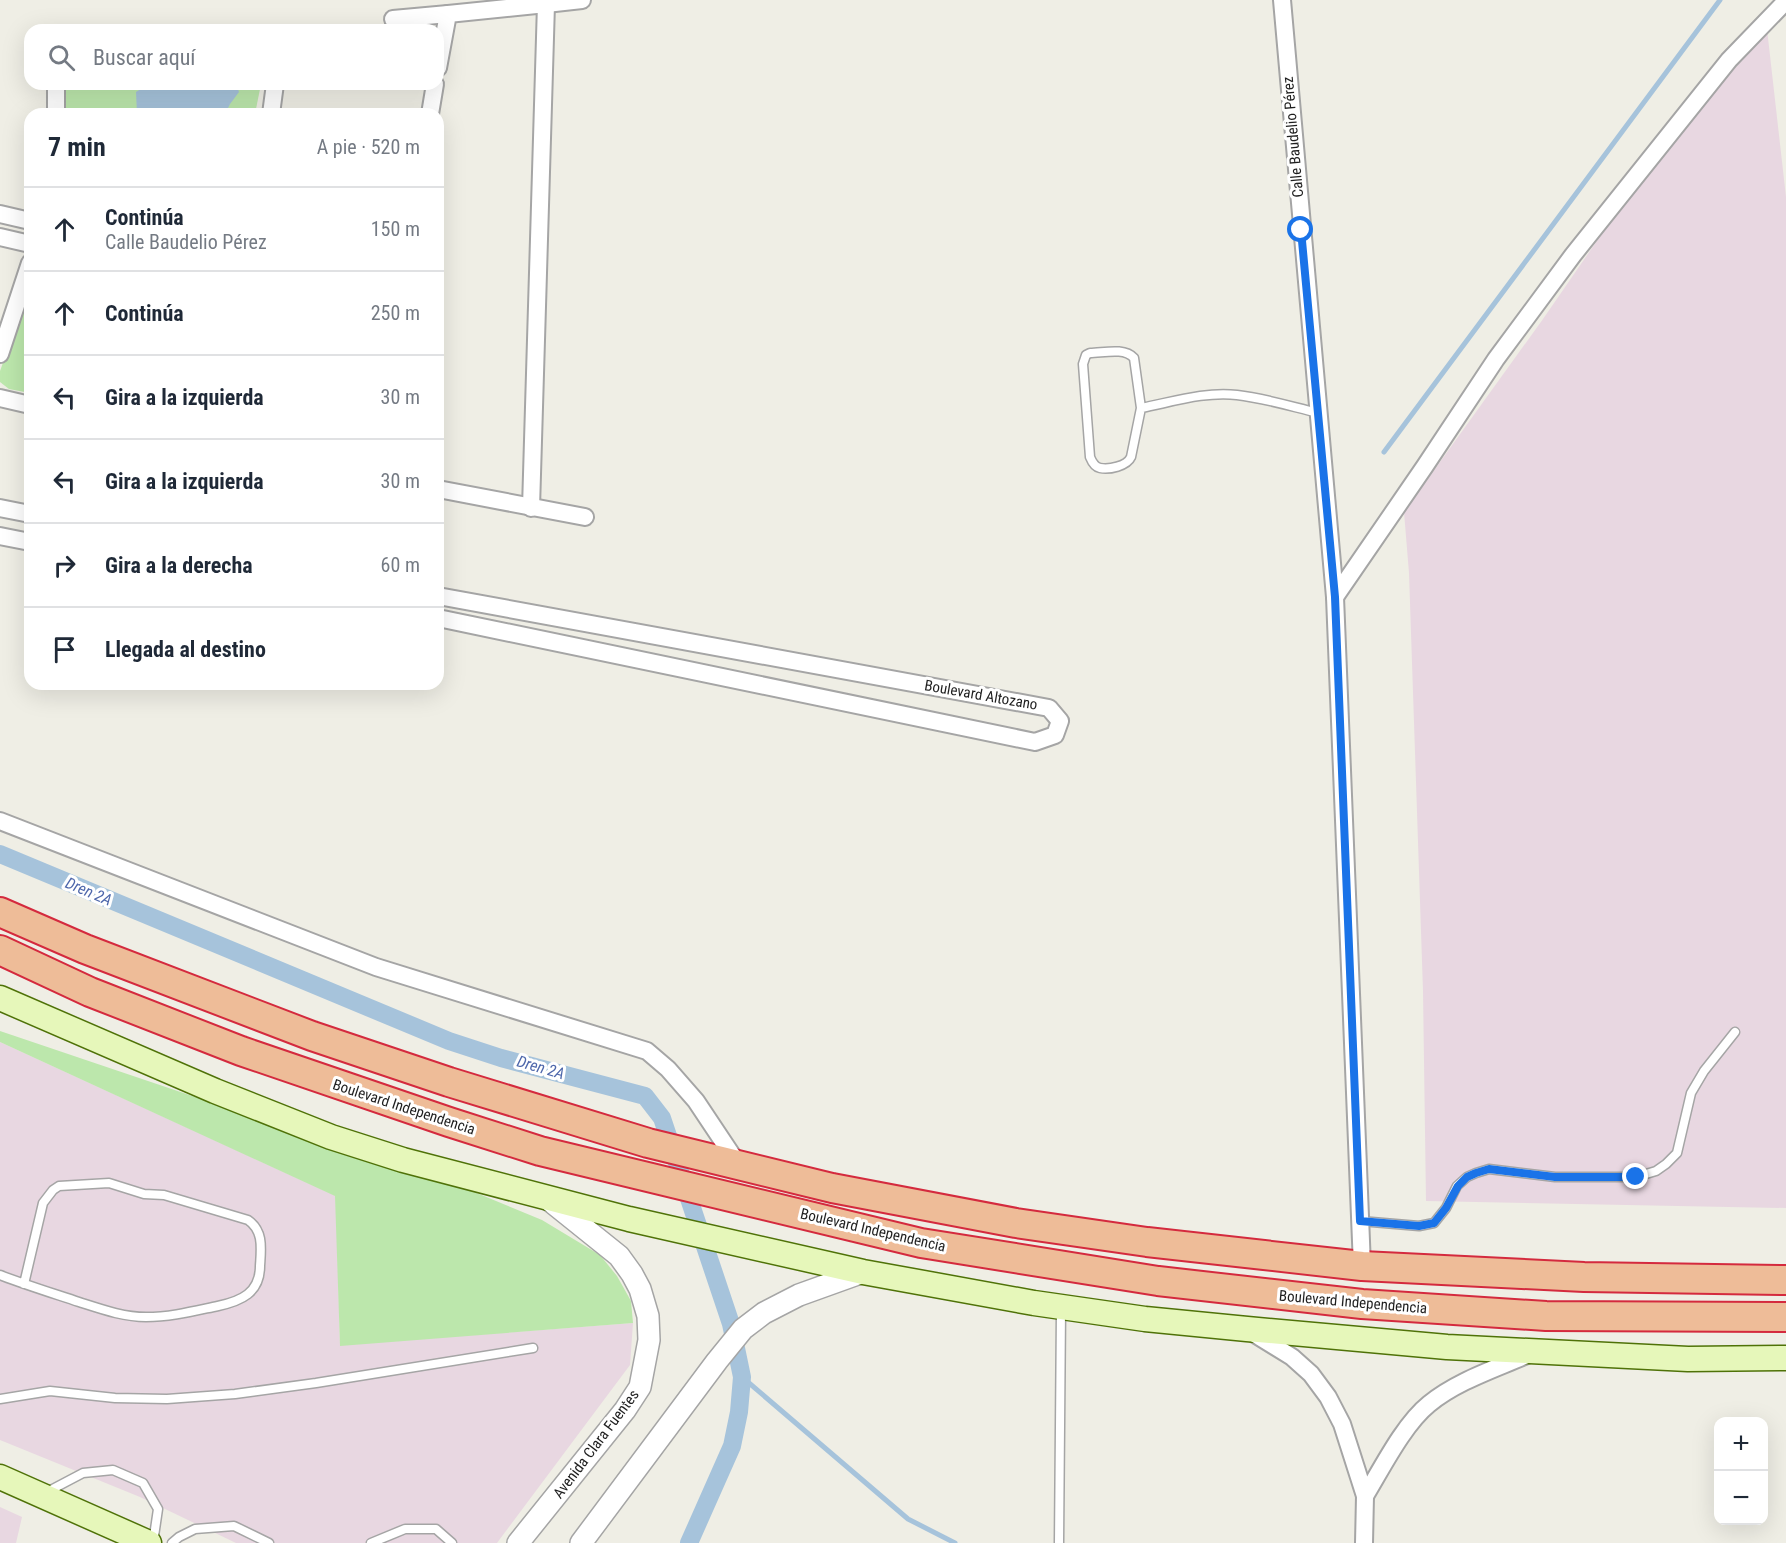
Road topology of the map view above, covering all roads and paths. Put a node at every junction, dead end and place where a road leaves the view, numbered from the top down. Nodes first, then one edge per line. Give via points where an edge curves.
1 (582, 0) edge
2 (1282, 0) edge
3 (1786, 1) edge
4 (546, 4) junction
5 (448, 14) junction
6 (393, 19) dead end
7 (444, 36) edge
8 (56, 90) edge
9 (274, 90) edge
10 (434, 90) edge
11 (56, 108) edge
12 (272, 108) edge
13 (431, 108) edge
14 (0, 214) edge
15 (24, 220) edge
16 (0, 237) edge
17 (24, 243) edge
18 (24, 281) edge
19 (0, 354) edge
20 (0, 399) edge
21 (24, 404) edge
22 (1142, 408) junction
23 (1319, 413) junction
24 (444, 490) edge
25 (0, 508) edge
26 (531, 508) junction
27 (24, 513) edge
28 (585, 517) dead end
29 (0, 536) edge
30 (24, 541) edge
31 (444, 597) edge
32 (1335, 597) junction
33 (444, 619) edge
34 (0, 821) edge
35 (0, 912) edge
36 (0, 950) edge
37 (0, 998) edge
38 (1735, 1032) dead end
39 (738, 1164) junction
40 (546, 1197) junction
41 (1360, 1221) junction
42 (1362, 1266) junction
43 (863, 1272) junction
44 (0, 1275) edge
45 (1786, 1280) edge
46 (24, 1284) junction
47 (1061, 1306) junction
48 (1786, 1317) edge
49 (1247, 1329) junction
50 (533, 1348) dead end
51 (1534, 1352) junction
52 (1786, 1358) edge
53 (0, 1399) edge
54 (0, 1477) edge
55 (41, 1495) junction
56 (1365, 1496) junction
57 (151, 1543) edge
58 (172, 1543) edge
59 (269, 1543) edge
60 (371, 1543) edge
61 (453, 1543) edge
62 (518, 1543) edge
63 (582, 1543) edge
64 (1059, 1543) edge
65 (1364, 1543) edge

1 - 4 street
2 - 23 street, Calle Baudelio Pérez
3 - 32 street via 1729,60 1573,255 1496,359
4 - 5 street
4 - 26 street
5 - 6 street
5 - 7 street
8 - 11 street
9 - 12 street
10 - 13 street
14 - 15 street
16 - 17 street
18 - 19 street
20 - 21 street
22 - 22 lane via 1131,354 1125,351 1086,356 1083,364 1090,457 1095,465 1100,468 1128,463
22 - 23 lane via 1183,399 1238,395
23 - 32 street, Calle Baudelio Pérez
24 - 26 street
25 - 27 street
26 - 28 street
29 - 30 street
31 - 33 street, Boulevard Altozano via 1049,708 1060,721 1055,735 1035,742
32 - 41 street, Calle Baudelio Pérez
34 - 39 street via 376,967 647,1051 696,1101
35 - 39 highway via 312,1036 648,1143
36 - 48 highway, Boulevard Independencia via 90,992 241,1051 449,1122 528,1147 921,1243 1221,1289 1362,1304 1545,1316
37 - 40 main road via 331,1137
38 - 41 lane via 1691,1093 1677,1153 1656,1171 1636,1177 1555,1177 1489,1169 1467,1177 1434,1223 1419,1226
39 - 42 highway via 832,1188 1016,1223
40 - 43 main road
40 - 62 street, Avenida Clara Fuentes via 619,1256 632,1274 648,1316 649,1340 640,1388
41 - 42 street, Calle Baudelio Pérez
42 - 45 highway via 1584,1277
43 - 47 main road
43 - 63 street via 799,1295 743,1329
44 - 46 lane
46 - 46 lane via 119,1315 174,1316 239,1301 251,1292 260,1270 260,1236 248,1220 164,1196 109,1183 59,1186 43,1203
47 - 49 main road
47 - 64 lane
49 - 51 main road
49 - 56 street via 1292,1357 1328,1397 1342,1424
50 - 53 lane via 235,1394 167,1399 50,1391
51 - 52 main road via 1688,1359
51 - 56 street via 1458,1385 1428,1405 1408,1428
54 - 55 main road
55 - 57 main road
55 - 57 lane via 83,1473 113,1470 143,1483 158,1509
56 - 65 street
58 - 59 lane via 195,1529 234,1526
60 - 61 lane via 405,1529 436,1529

